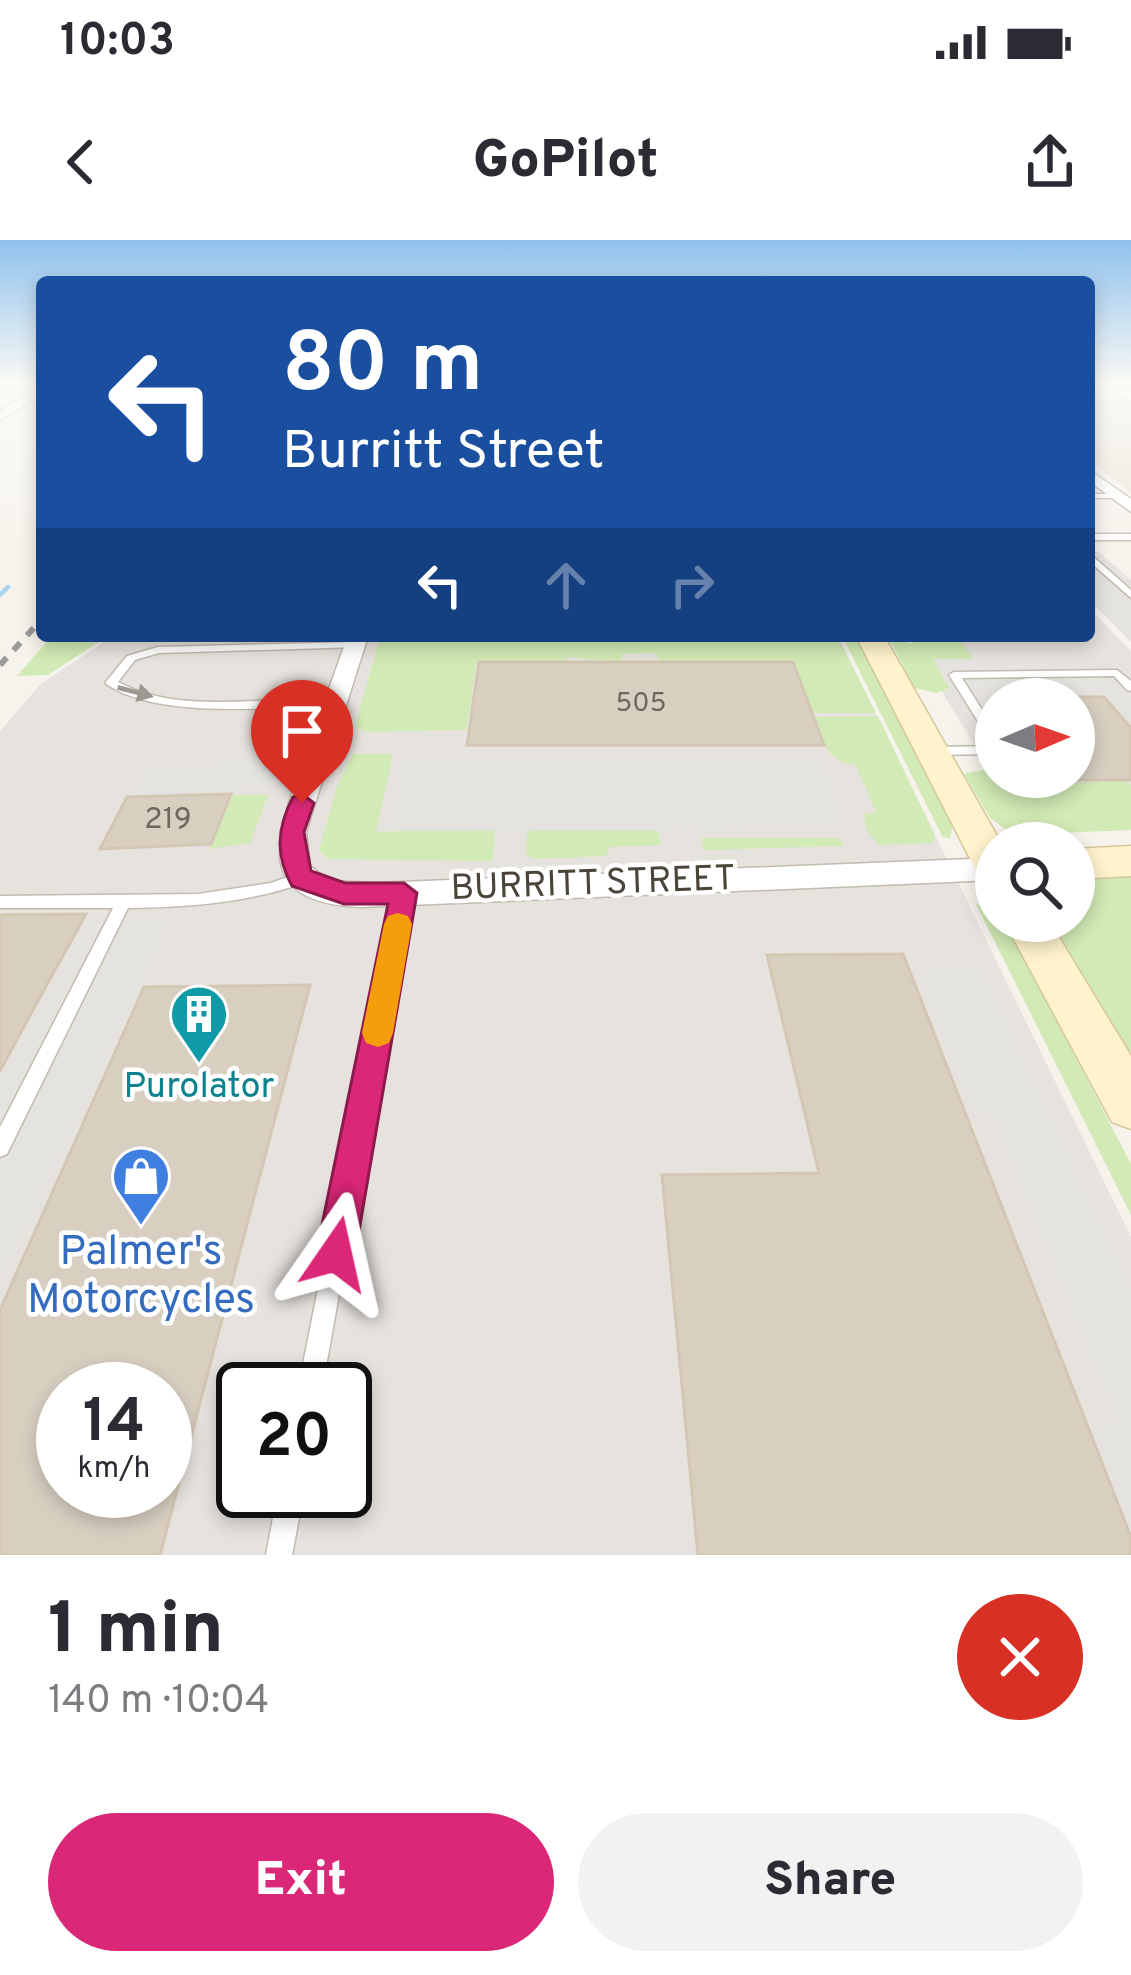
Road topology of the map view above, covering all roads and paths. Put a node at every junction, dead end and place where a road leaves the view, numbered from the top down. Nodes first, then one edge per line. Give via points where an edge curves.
1 (1095, 479) edge
2 (1124, 501) edge
3 (1095, 537) edge
4 (1131, 537) edge
5 (1095, 562) edge
6 (1131, 595) edge
7 (334, 642) edge
8 (356, 642) edge
9 (873, 642) edge
10 (1131, 688) edge
11 (335, 703) junction
12 (975, 710) edge
13 (975, 747) edge
14 (932, 751) junction
15 (975, 830) edge
16 (1131, 862) edge
17 (1095, 863) edge
18 (975, 870) edge
19 (301, 878) junction
20 (404, 893) junction
21 (125, 899) junction
22 (0, 902) edge
23 (1038, 942) edge
24 (1131, 1104) edge
25 (0, 1147) edge
26 (315, 1362) edge
27 (286, 1518) edge
28 (279, 1555) edge

1 - 2 street
3 - 4 lane
5 - 6 lane
7 -> 11 lane via 158,650 131,658 111,683 192,703
8 - 11 street
9 - 14 street
10 - 12 lane via 1117,674 954,675
11 - 19 street via 292,832
13 - 14 lane
14 - 15 street
16 - 17 street
18 - 20 street, BURRITT STREET
19 - 20 street, BURRITT STREET via 344,894
19 - 21 lane via 256,895
20 - 26 lane
21 - 22 lane
21 - 25 lane
23 - 24 street
27 - 28 lane

